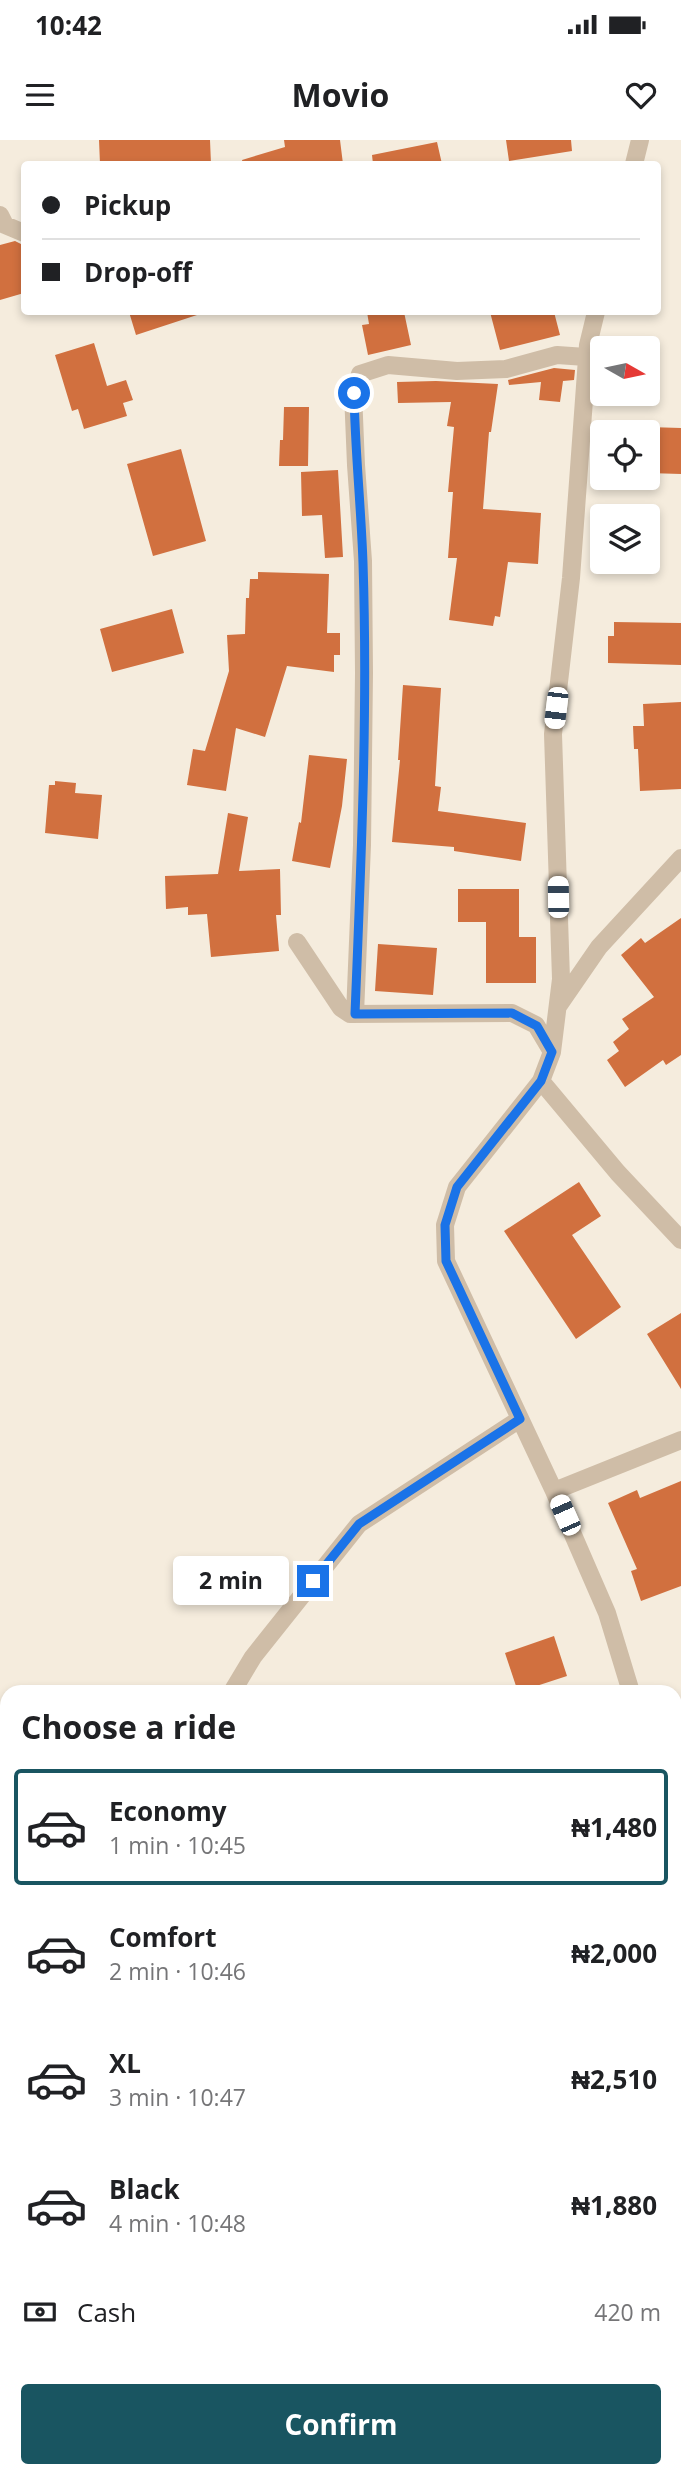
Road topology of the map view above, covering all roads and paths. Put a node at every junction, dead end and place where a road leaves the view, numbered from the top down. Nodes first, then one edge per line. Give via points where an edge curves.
1 (640, 140) edge
2 (635, 161) edge
3 (0, 215) edge
4 (21, 232) edge
5 (595, 315) edge
6 (586, 357) junction
7 (681, 858) edge
8 (297, 942) dead end
9 (557, 1008) junction
10 (355, 1014) junction
11 (552, 1052) junction
12 (541, 1081) junction
13 (681, 1240) edge
14 (520, 1419) junction
15 (681, 1440) edge
16 (554, 1491) junction
17 (236, 1685) edge
18 (629, 1685) edge

1 - 2 street
3 - 4 street via 5,225
5 - 6 street
6 - 9 street via 571,578 553,734 561,979
6 - 10 street via 557,355 506,369 457,371 388,365 360,374 354,393 364,673
7 - 9 street via 599,947
8 - 10 street via 341,1008
9 - 11 street
10 - 11 street via 512,1013 537,1026
11 - 12 street
12 - 13 street
12 - 14 street via 457,1187 445,1225 446,1261
14 - 16 street
14 - 17 street via 359,1524 253,1657
15 - 16 street
16 - 18 street via 607,1613

